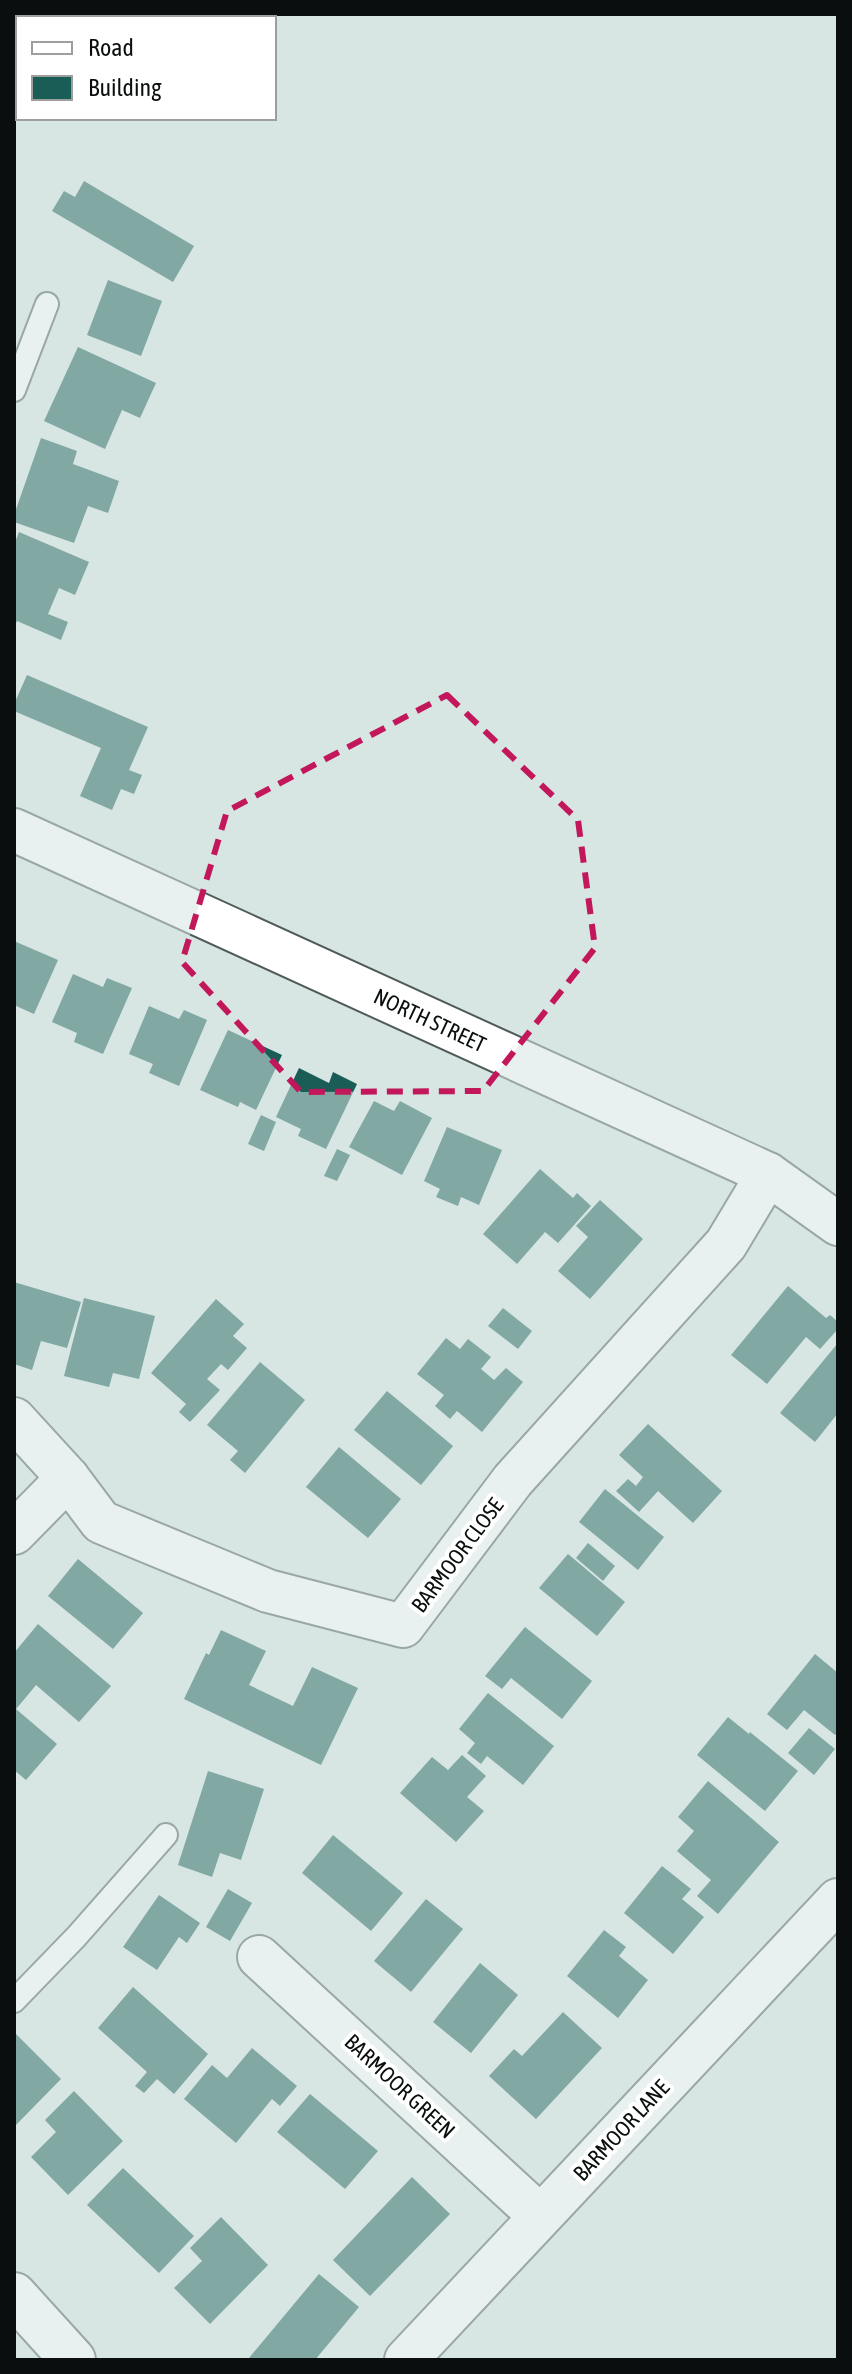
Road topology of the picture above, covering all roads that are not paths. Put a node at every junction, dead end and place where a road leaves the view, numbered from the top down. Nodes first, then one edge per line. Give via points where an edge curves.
1 (47, 304) dead end
2 (14, 390) edge
3 (14, 830) edge
4 (768, 1174) junction
5 (838, 1224) edge
6 (14, 1419) edge
7 (68, 1478) junction
8 (14, 1533) edge
9 (166, 1835) dead end
10 (838, 1900) edge
11 (259, 1957) dead end
12 (14, 2001) edge
13 (540, 2216) junction
14 (14, 2295) edge
15 (73, 2360) edge
16 (406, 2360) edge

1 - 2 lane
3 - 4 street, NORTH STREET
4 - 5 street, NORTH STREET
4 - 7 street, BARMOOR CLOSE via 726,1244 513,1480 403,1626 268,1591 101,1522
6 - 7 street
7 - 8 street
9 - 12 lane
10 - 13 street, BARMOOR LANE
11 - 13 street, BARMOOR GREEN
13 - 16 street, BARMOOR LANE
14 - 15 highway

